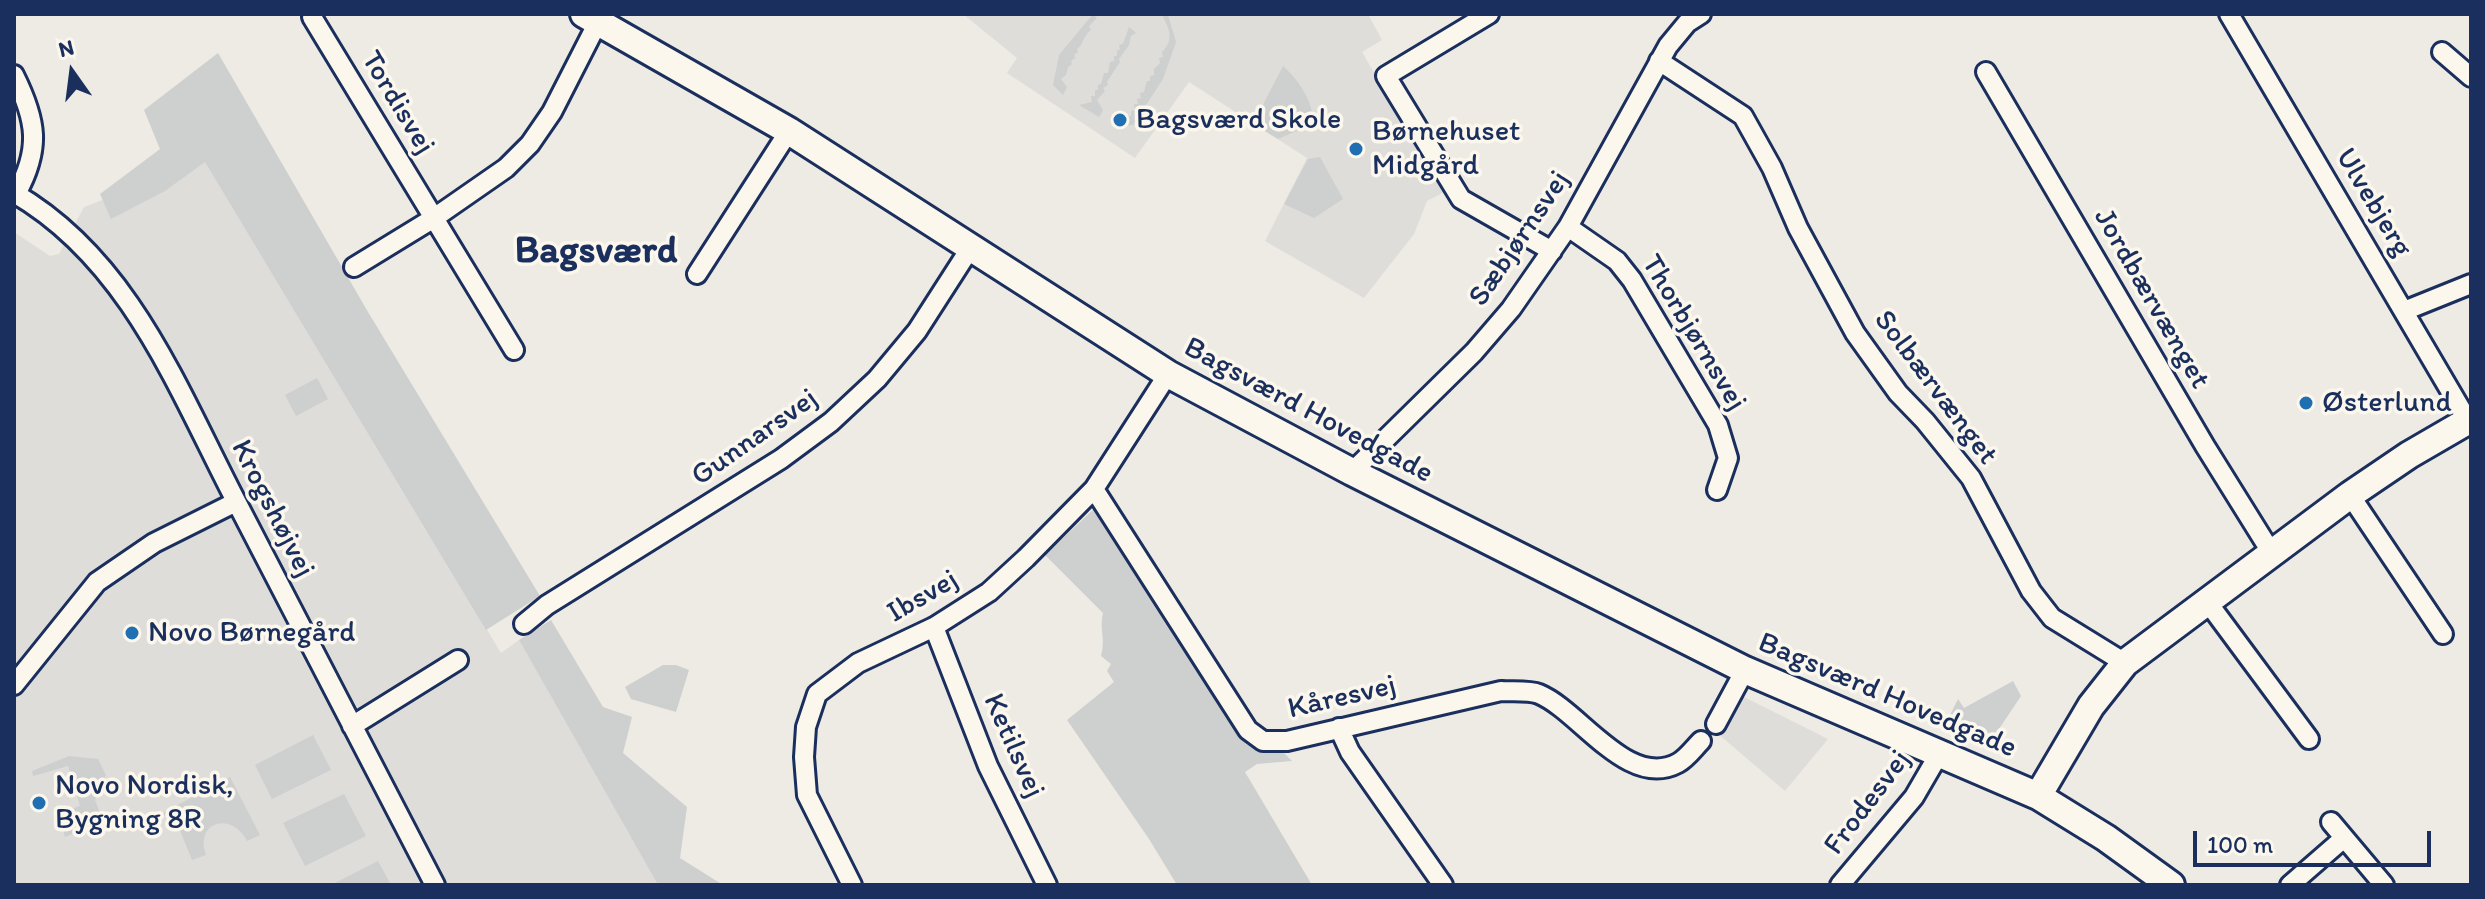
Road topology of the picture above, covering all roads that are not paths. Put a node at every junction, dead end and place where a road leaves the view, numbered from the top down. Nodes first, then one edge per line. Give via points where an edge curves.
1 (1489, 14) edge
2 (1701, 14) edge
3 (2229, 14) edge
4 (312, 17) dead end
5 (591, 18) edge
6 (2442, 52) dead end
7 (1659, 61) junction
8 (1986, 72) dead end
9 (14, 75) edge
10 (2471, 77) edge
11 (789, 131) junction
12 (15, 194) edge
13 (434, 218) junction
14 (1568, 227) junction
15 (971, 247) junction
16 (1552, 251) junction
17 (354, 267) dead end
18 (697, 274) dead end
19 (2471, 284) edge
20 (2404, 311) junction
21 (514, 350) dead end
22 (1168, 374) junction
23 (2469, 420) edge
24 (1352, 472) junction
25 (1094, 489) junction
26 (1717, 490) dead end
27 (2350, 495) junction
28 (236, 502) junction
29 (2271, 552) junction
30 (2206, 600) junction
31 (524, 624) dead end
32 (934, 627) junction
33 (2443, 634) dead end
34 (458, 660) dead end
35 (2125, 663) junction
36 (1745, 670) junction
37 (14, 685) edge
38 (1716, 724) dead end
39 (352, 726) junction
40 (1339, 728) junction
41 (2309, 739) dead end
42 (1701, 741) dead end
43 (1939, 754) junction
44 (2038, 796) junction
45 (2331, 822) dead end
46 (2344, 838) junction
47 (435, 885) edge
48 (852, 885) edge
49 (1047, 885) edge
50 (1443, 885) edge
51 (1840, 885) edge
52 (2171, 885) edge
53 (2290, 885) edge
54 (2384, 885) edge

1 - 16 street via 1386,76 1461,199
2 - 7 street, Sæbjørnsvej via 1687,23
3 - 20 street, Ulvebjerg
4 - 13 street, Tordisvej
5 - 11 street, Bagsværd Hovedgade
5 - 13 street via 552,112 530,144 506,168
6 - 10 street
7 - 14 street, Sæbjørnsvej
7 - 35 street, Solbærvænget via 1743,116 1855,333 1971,478 2031,591 2052,618
8 - 29 street, Jordbærvænget
9 - 12 street via 27,100 33,139 30,169
11 - 15 street, Bagsværd Hovedgade
11 - 18 street
12 - 28 street, Krogshøjvej via 61,224 119,287
13 - 17 street
13 - 21 street, Tordisvej
14 - 16 street, Sæbjørnsvej
14 - 26 street, Thorbjørnsvej via 1609,254 1632,280 1718,425 1728,458
15 - 22 street, Bagsværd Hovedgade
15 - 31 street, Gunnarsvej via 917,331 831,422
16 - 24 street, Sæbjørnsvej via 1474,352
19 - 20 street
20 - 23 street, Ulvebjerg
22 - 24 street, Bagsværd Hovedgade
22 - 25 street, Ibsvej
23 - 27 street
24 - 36 street, Bagsværd Hovedgade
25 - 32 street, Ibsvej via 989,592
25 - 40 street, Kåresvej via 1248,730 1263,741 1287,741
27 - 29 street
27 - 33 street
28 - 37 street via 154,543 97,582
28 - 39 street, Krogshøjvej
29 - 30 street
30 - 35 street
30 - 41 street
32 - 48 street, Ibsvej via 842,674 817,694 811,709 804,757 807,795
32 - 49 street, Ketilsvej via 988,766
34 - 39 street
35 - 44 street via 2091,706
36 - 38 street
36 - 43 street, Bagsværd Hovedgade
39 - 47 street, Krogshøjvej
40 - 42 street, Kåresvej via 1501,691 1538,694 1621,757 1653,769 1678,763
40 - 50 street via 1350,752
43 - 44 street, Bagsværd Hovedgade
43 - 51 street, Frodesvej via 1914,797
44 - 52 street, Bagsværd Hovedgade
45 - 46 street
46 - 53 street
46 - 54 street

